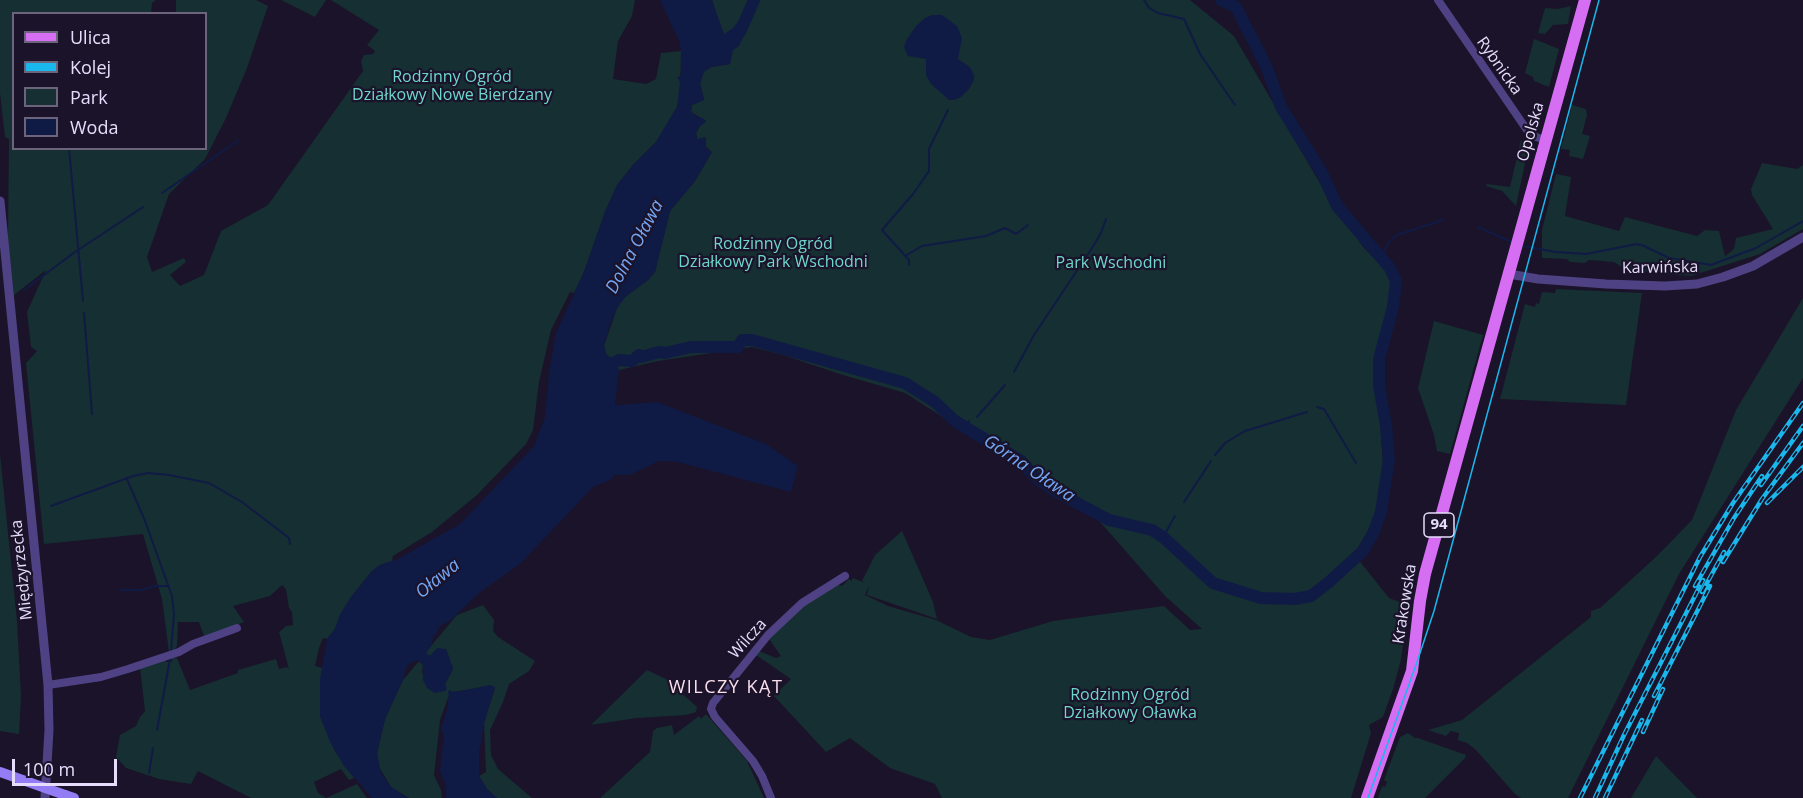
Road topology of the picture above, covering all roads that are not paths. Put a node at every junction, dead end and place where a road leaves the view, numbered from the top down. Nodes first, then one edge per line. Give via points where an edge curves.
1 (1438, 0) edge
2 (1585, 0) edge
3 (1546, 140) junction
4 (0, 201) edge
5 (1803, 237) edge
6 (1509, 273) junction
7 (845, 576) dead end
8 (237, 628) dead end
9 (48, 685) junction
10 (0, 772) edge
11 (70, 797) edge
12 (45, 798) edge
13 (771, 798) edge
14 (1367, 798) edge

1 - 3 street, Rybnicka via 1527,130
2 - 3 main road, Opolska / 94
3 - 6 main road, Opolska / 94
4 - 9 street, Międzyrzecka
5 - 6 street, Karwińska via 1753,266 1697,284 1606,284 1534,279
6 - 14 main road, Krakowska / 94 via 1425,573 1412,671
7 - 13 street, Wilcza via 802,603 768,635 712,703 715,717 753,761
8 - 9 street via 128,669
9 - 12 street, Międzyrzecka
10 - 11 main road, bridge

